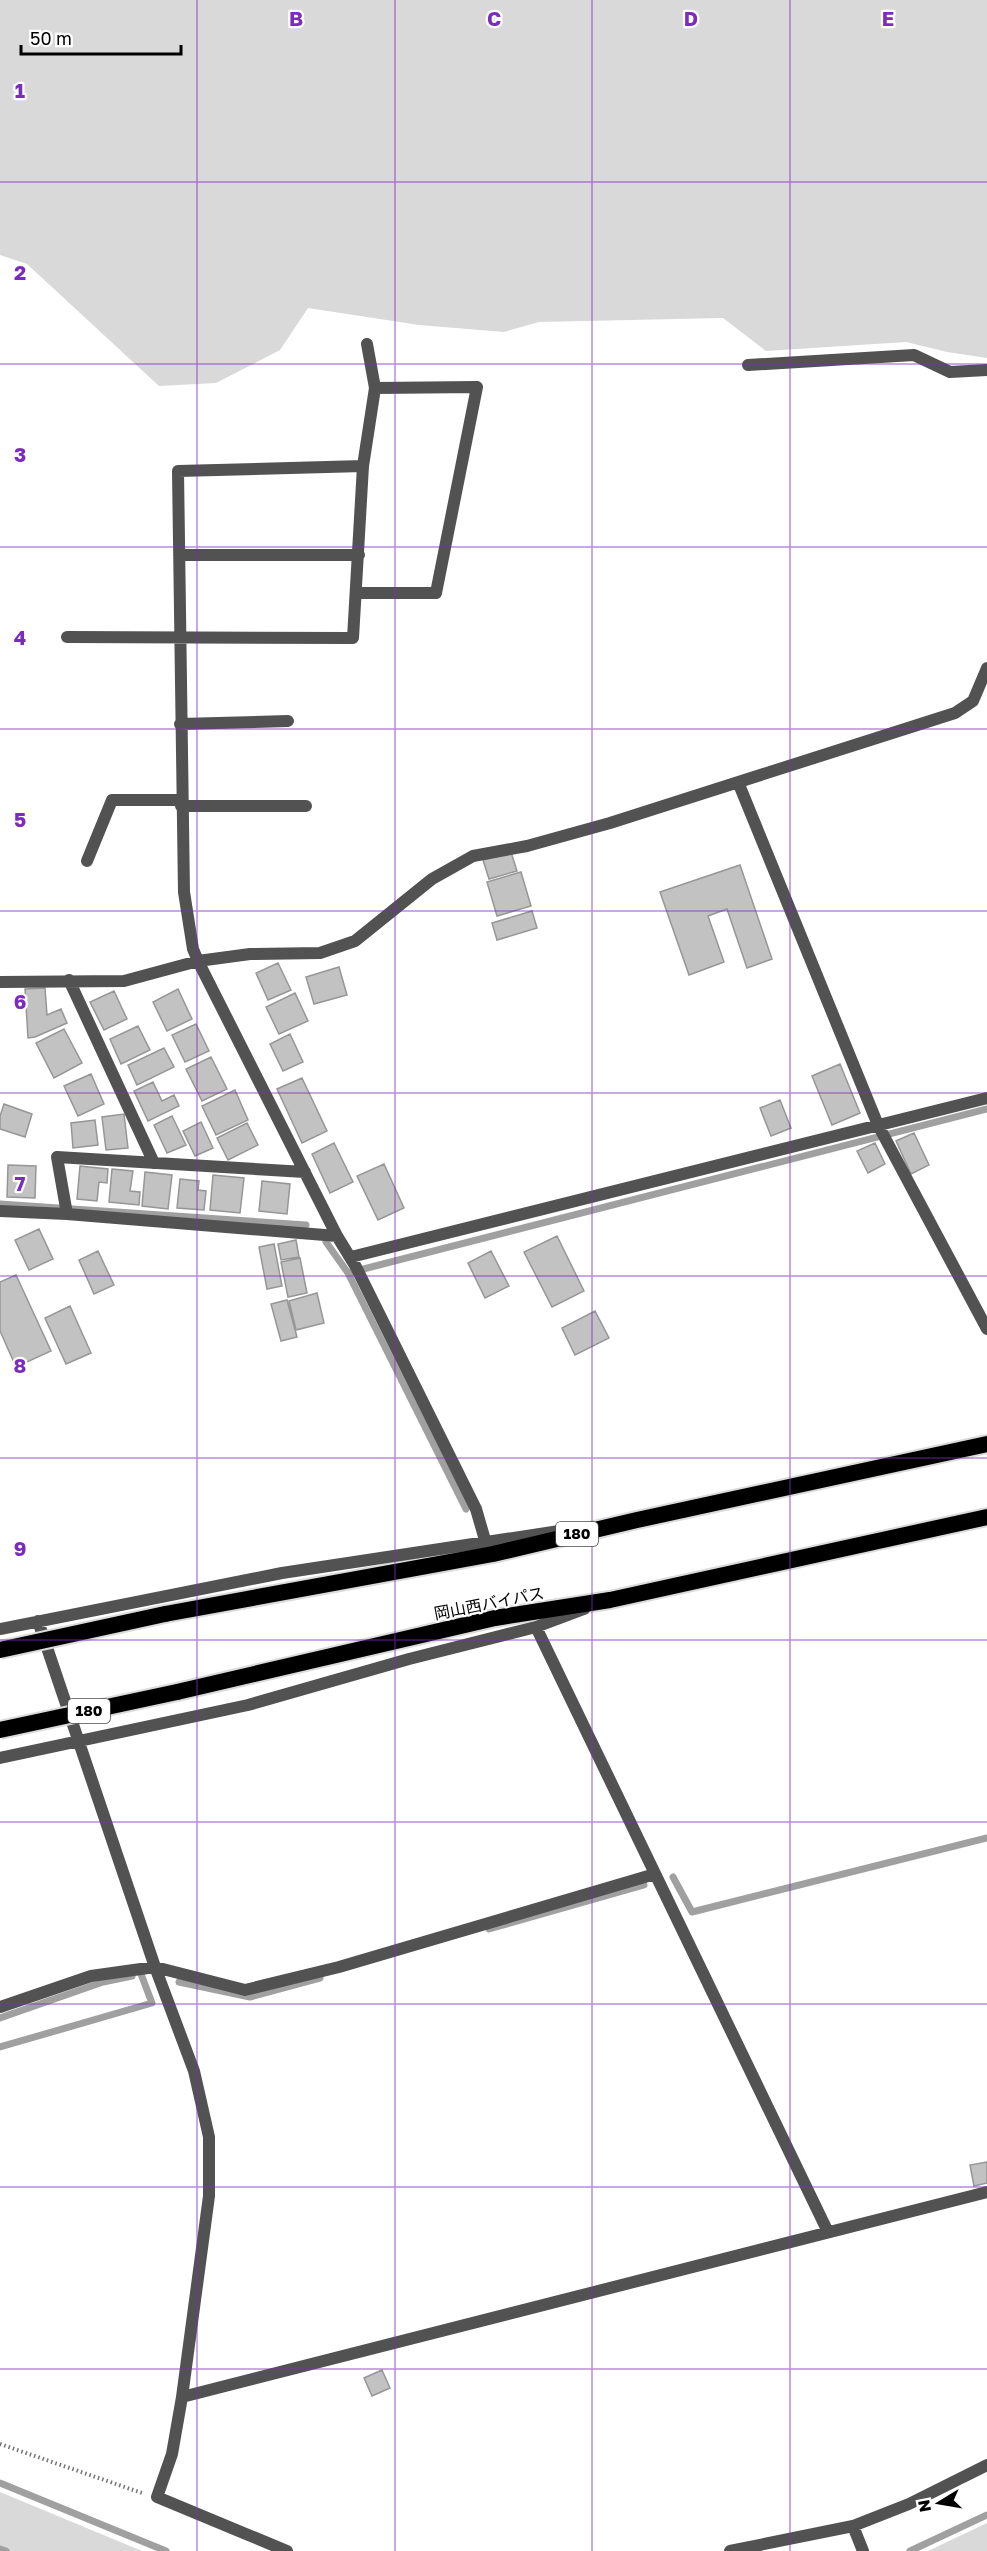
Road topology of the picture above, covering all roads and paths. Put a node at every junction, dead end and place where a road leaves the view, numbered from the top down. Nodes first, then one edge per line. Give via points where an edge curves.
1 (367, 344) dead end
2 (748, 365) dead end
3 (987, 370) edge
4 (375, 388) junction
5 (363, 466) junction
6 (179, 555) junction
7 (359, 555) junction
8 (357, 593) junction
9 (180, 636) junction
10 (67, 637) dead end
11 (987, 668) edge
12 (288, 721) dead end
13 (180, 724) junction
14 (738, 782) junction
15 (181, 803) junction
16 (306, 806) dead end
17 (87, 861) dead end
18 (198, 962) junction
19 (69, 980) junction
20 (0, 981) edge
21 (987, 1098) edge
22 (882, 1132) junction
23 (154, 1163) junction
24 (304, 1172) junction
25 (66, 1210) junction
26 (0, 1211) edge
27 (337, 1236) junction
28 (356, 1266) junction
29 (987, 1329) edge
30 (987, 1444) edge
31 (987, 1517) edge
32 (637, 1520) junction
33 (485, 1540) junction
34 (610, 1600) junction
35 (38, 1621) junction
36 (536, 1627) junction
37 (0, 1629) edge
38 (0, 1650) edge
39 (0, 1730) edge
40 (78, 1741) junction
41 (0, 1758) edge
42 (655, 1874) junction
43 (155, 1967) junction
44 (0, 2007) edge
45 (987, 2192) edge
46 (828, 2232) junction
47 (182, 2397) junction
48 (0, 2444) edge
49 (987, 2465) edge
50 (157, 2497) junction
51 (854, 2529) junction
52 (287, 2551) edge
53 (730, 2551) edge
54 (863, 2551) edge

1 - 4 street
2 - 3 street via 914,354 950,372
4 - 5 street
4 - 8 street via 477,387 436,593
5 - 6 street via 178,471
5 - 7 street
6 - 7 street
6 - 9 street
7 - 8 street
8 - 9 street via 353,638
9 - 10 street
9 - 13 street
11 - 14 street via 973,701 955,713
12 - 13 street
13 - 15 street
14 - 18 street via 537,843 473,856 432,879 355,941 320,952 250,954
14 - 22 street
15 - 16 street
15 - 17 street via 112,800
15 - 18 street via 184,892
18 - 19 street via 124,981
18 - 24 street
19 - 20 street
19 - 23 street
21 - 22 street
22 - 28 street
22 - 29 street
23 - 24 street
23 - 25 street via 57,1157
24 - 27 street
25 - 26 street
25 - 27 street
27 - 28 street
28 - 33 street via 476,1509
30 - 32 highway, 180
31 - 34 highway, 岡山西バイパス / 180
32 - 33 street
32 - 38 highway, 180, bridge via 494,1554 165,1614
33 - 35 street via 282,1573
34 - 36 street
34 - 39 highway, 岡山西バイパス / 180, bridge via 495,1618
35 - 37 street
35 - 40 street
36 - 40 street via 248,1705
36 - 42 street
40 - 41 street
40 - 43 street
42 - 43 street via 339,1967 245,1990
42 - 46 street
43 - 44 street via 91,1976
43 - 47 street via 194,2071 209,2137 209,2196
45 - 46 street
46 - 47 street
47 - 50 street via 172,2454
48 - 50 path
49 - 51 street
50 - 52 street
51 - 53 street
51 - 54 street

